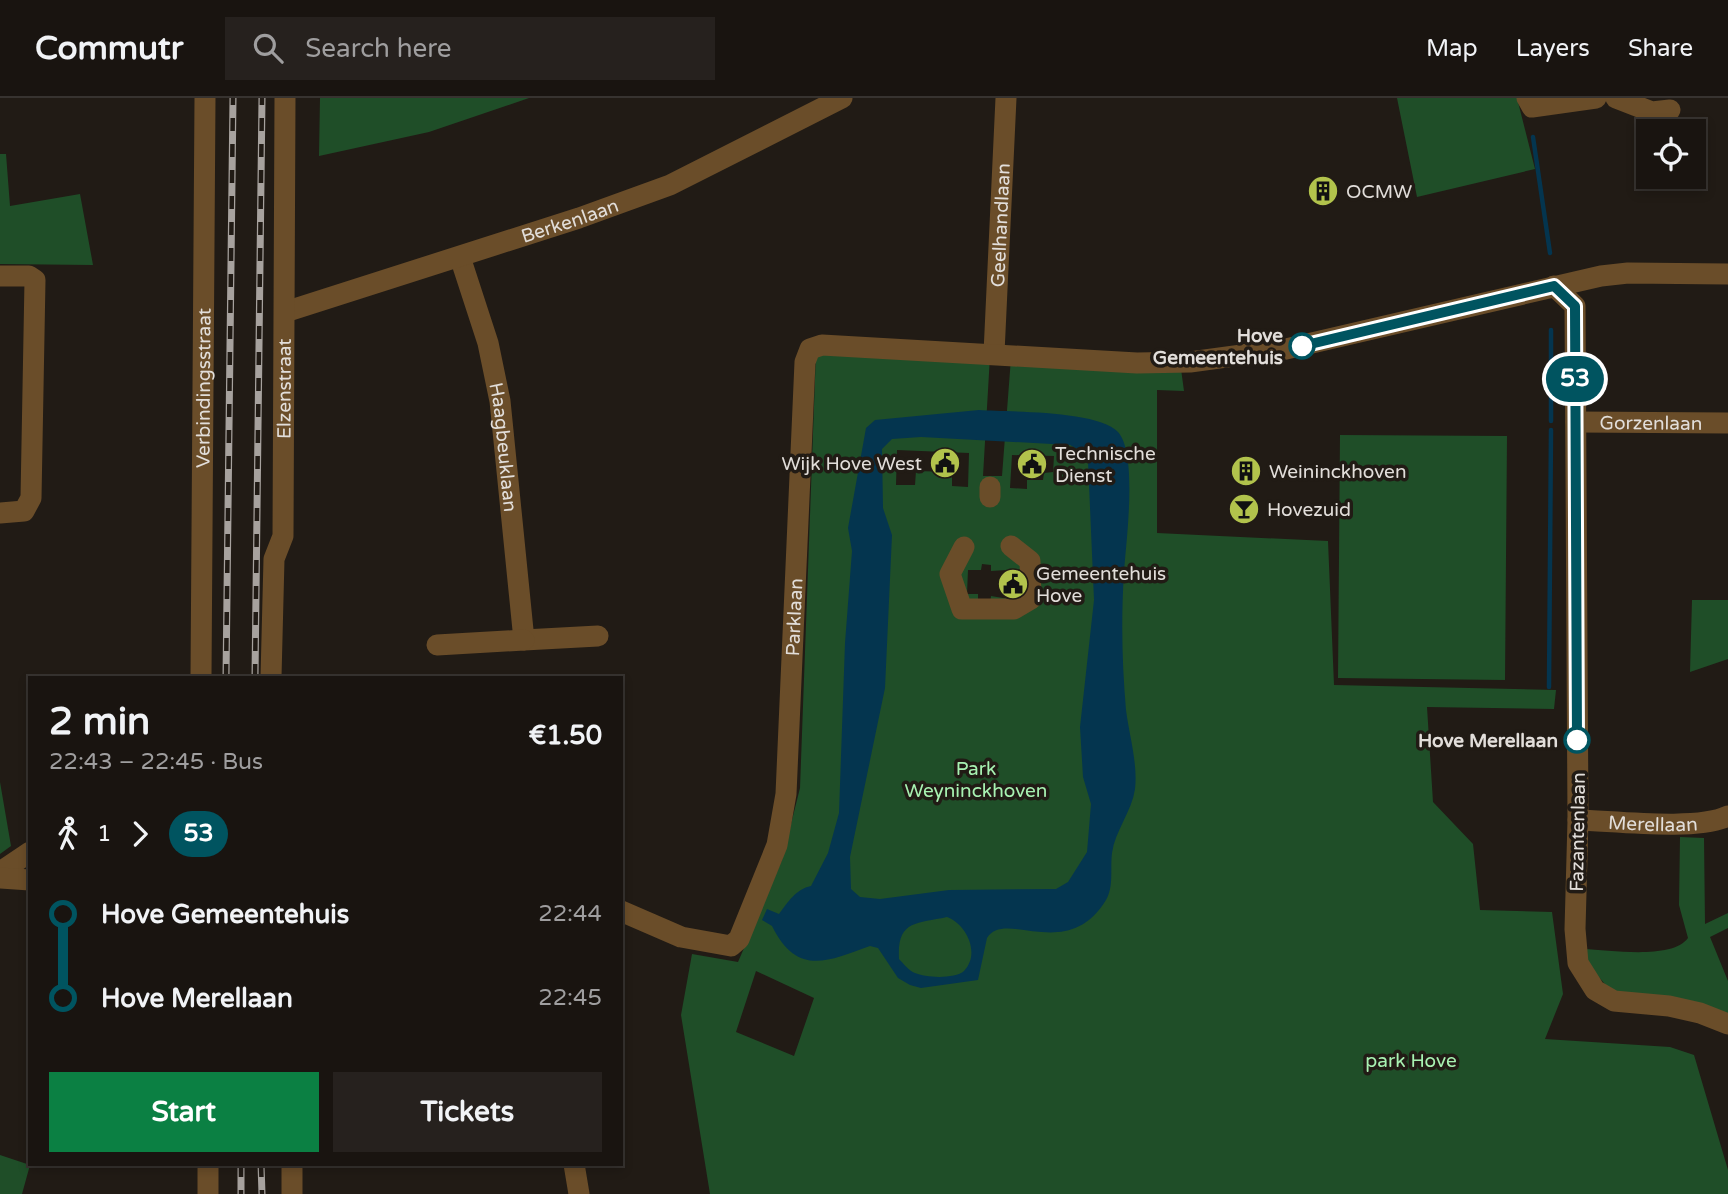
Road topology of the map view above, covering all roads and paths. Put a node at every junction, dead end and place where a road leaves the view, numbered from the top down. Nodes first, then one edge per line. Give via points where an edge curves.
1 (205, 98) edge
2 (285, 98) edge
3 (842, 98) edge
4 (1006, 98) edge
5 (1595, 98) edge
6 (1616, 98) edge
7 (1530, 103) edge
8 (1670, 110) dead end
9 (460, 257) junction
10 (1728, 274) edge
11 (0, 276) edge
12 (1554, 286) junction
13 (285, 312) junction
14 (994, 353) junction
15 (1576, 422) junction
16 (1728, 423) edge
17 (0, 513) edge
18 (1010, 546) dead end
19 (964, 547) dead end
20 (598, 636) dead end
21 (524, 640) junction
22 (437, 645) dead end
23 (201, 676) edge
24 (271, 676) edge
25 (1728, 816) edge
26 (1578, 820) junction
27 (28, 853) edge
28 (0, 872) edge
29 (0, 878) edge
30 (28, 880) edge
31 (623, 912) edge
32 (1728, 1024) edge
33 (208, 1166) edge
34 (292, 1166) edge
35 (574, 1166) edge
36 (208, 1194) edge
37 (292, 1194) edge
38 (579, 1194) edge

1 - 23 street, Verbindingsstraat
2 - 13 street, Elzenstraat
3 - 9 street, Berkenlaan via 670,185
4 - 14 street, Geelhandlaan
5 - 7 street
6 - 8 street via 1652,112
9 - 13 street, Berkenlaan
9 - 21 street, Haagbeuklaan via 488,342 500,401
10 - 12 street via 1628,273
11 - 17 street via 29,276 35,281 31,498 24,511
12 - 14 street via 1252,356 1138,363
12 - 15 street, Fazantenlaan via 1575,306
13 - 24 street, Elzenstraat via 283,536 274,559
14 - 31 street, Parklaan via 822,345 810,349 805,362 786,794 777,845 739,939 730,946 681,937
15 - 16 street, Gorzenlaan
15 - 26 street, Fazantenlaan
18 - 19 street via 1030,561 1031,598 1014,609 962,609 950,574
20 - 21 street
21 - 22 street
25 - 26 street, Merellaan via 1694,822
26 - 32 street, Fazantenlaan via 1575,929 1578,962 1591,985 1614,1001 1669,1006
27 - 28 street
29 - 30 street
33 - 36 street
34 - 37 street
35 - 38 street

